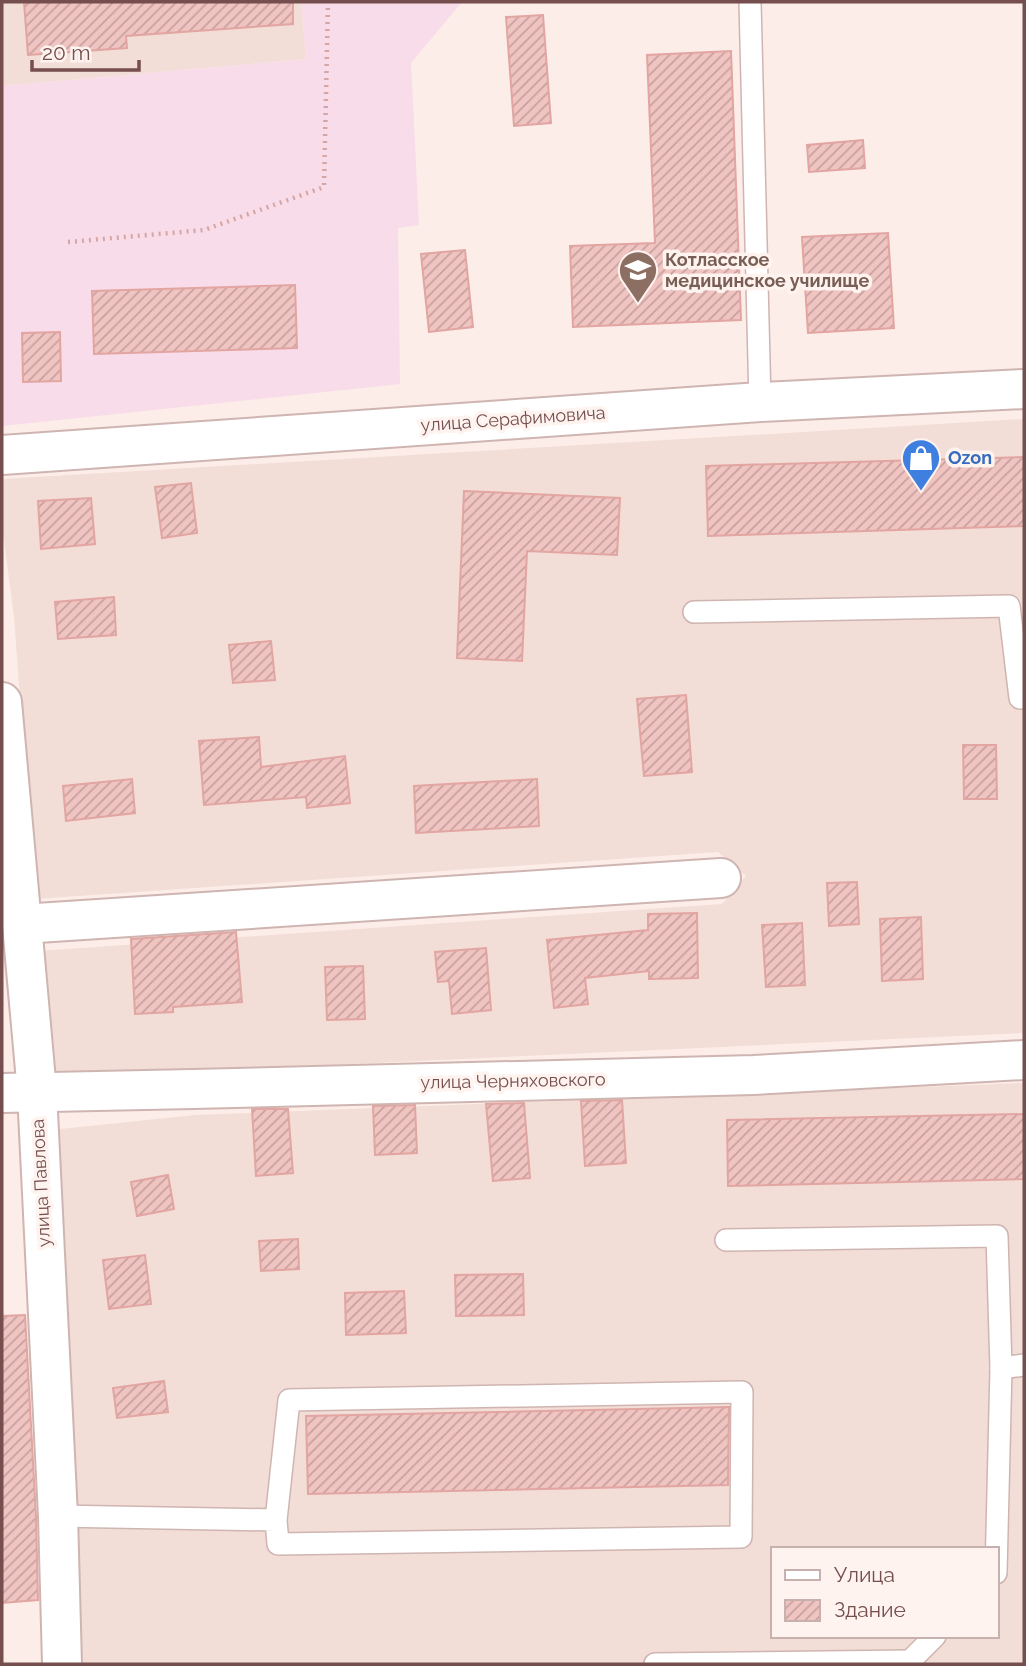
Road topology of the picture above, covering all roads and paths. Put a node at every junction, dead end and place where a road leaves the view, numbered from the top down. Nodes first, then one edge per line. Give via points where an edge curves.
1 (328, 2) edge
2 (750, 2) edge
3 (68, 242) dead end
4 (1024, 389) edge
5 (760, 402) junction
6 (2, 455) edge
7 (695, 612) dead end
8 (1024, 698) edge
9 (2, 702) edge
10 (720, 878) dead end
11 (22, 924) junction
12 (1024, 1060) edge
13 (19, 1093) edge
14 (726, 1240) dead end
15 (1024, 1365) edge
16 (1001, 1368) junction
17 (58, 1516) junction
18 (276, 1520) junction
19 (997, 1547) edge
20 (933, 1638) edge
21 (911, 1663) edge
22 (62, 1664) edge
23 (655, 1664) edge

1 - 3 path via 324,187 204,230
2 - 5 lane
4 - 5 street, улица Серафимовича
5 - 6 street, улица Серафимовича
7 - 8 lane via 1009,606 1020,698
9 - 11 street, улица Павлова
10 - 11 street
11 - 13 street, улица Павлова
12 - 13 street, улица Черняховского via 754,1075
13 - 17 street, улица Павлова
14 - 16 lane via 998,1236
15 - 16 lane
16 - 19 lane
17 - 18 lane
17 - 22 street, улица Павлова
18 - 18 lane via 289,1400 742,1392 741,1536 278,1544
20 - 21 lane
21 - 23 lane

